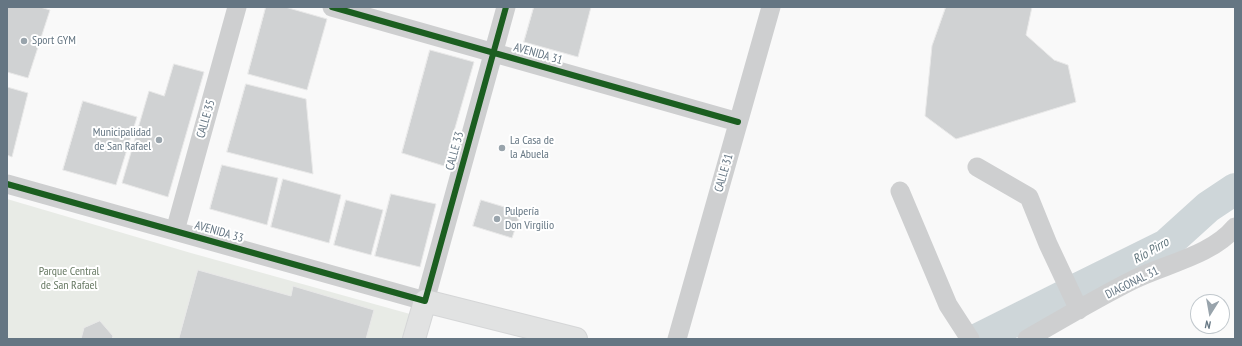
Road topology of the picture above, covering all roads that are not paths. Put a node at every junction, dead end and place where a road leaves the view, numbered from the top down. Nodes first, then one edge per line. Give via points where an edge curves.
1 (237, 7) edge
2 (332, 7) edge
3 (506, 7) edge
4 (771, 7) edge
5 (493, 53) junction
6 (738, 122) junction
7 (977, 167) dead end
8 (7, 184) edge
9 (900, 192) dead end
10 (1235, 227) edge
11 (175, 231) junction
12 (425, 301) junction
13 (1079, 310) junction
14 (414, 339) edge
15 (576, 339) edge
16 (677, 339) edge
17 (970, 339) edge
18 (1027, 339) edge

1 - 11 street, CALLE 35
2 - 5 street, AVENIDA 31
3 - 5 street, CALLE 33
4 - 6 street, CALLE 31
5 - 6 street, AVENIDA 31
5 - 12 street, CALLE 33
6 - 16 street, CALLE 31
7 - 13 street via 1028,197
8 - 11 street, AVENIDA 33
9 - 17 street via 948,305
10 - 13 street, DIAGONAL 31 via 1228,235 1193,256 1134,279
11 - 12 street, AVENIDA 33
12 - 14 main road, CALLE 33
12 - 15 main road, AVENIDA 33
13 - 18 street, DIAGONAL 31

